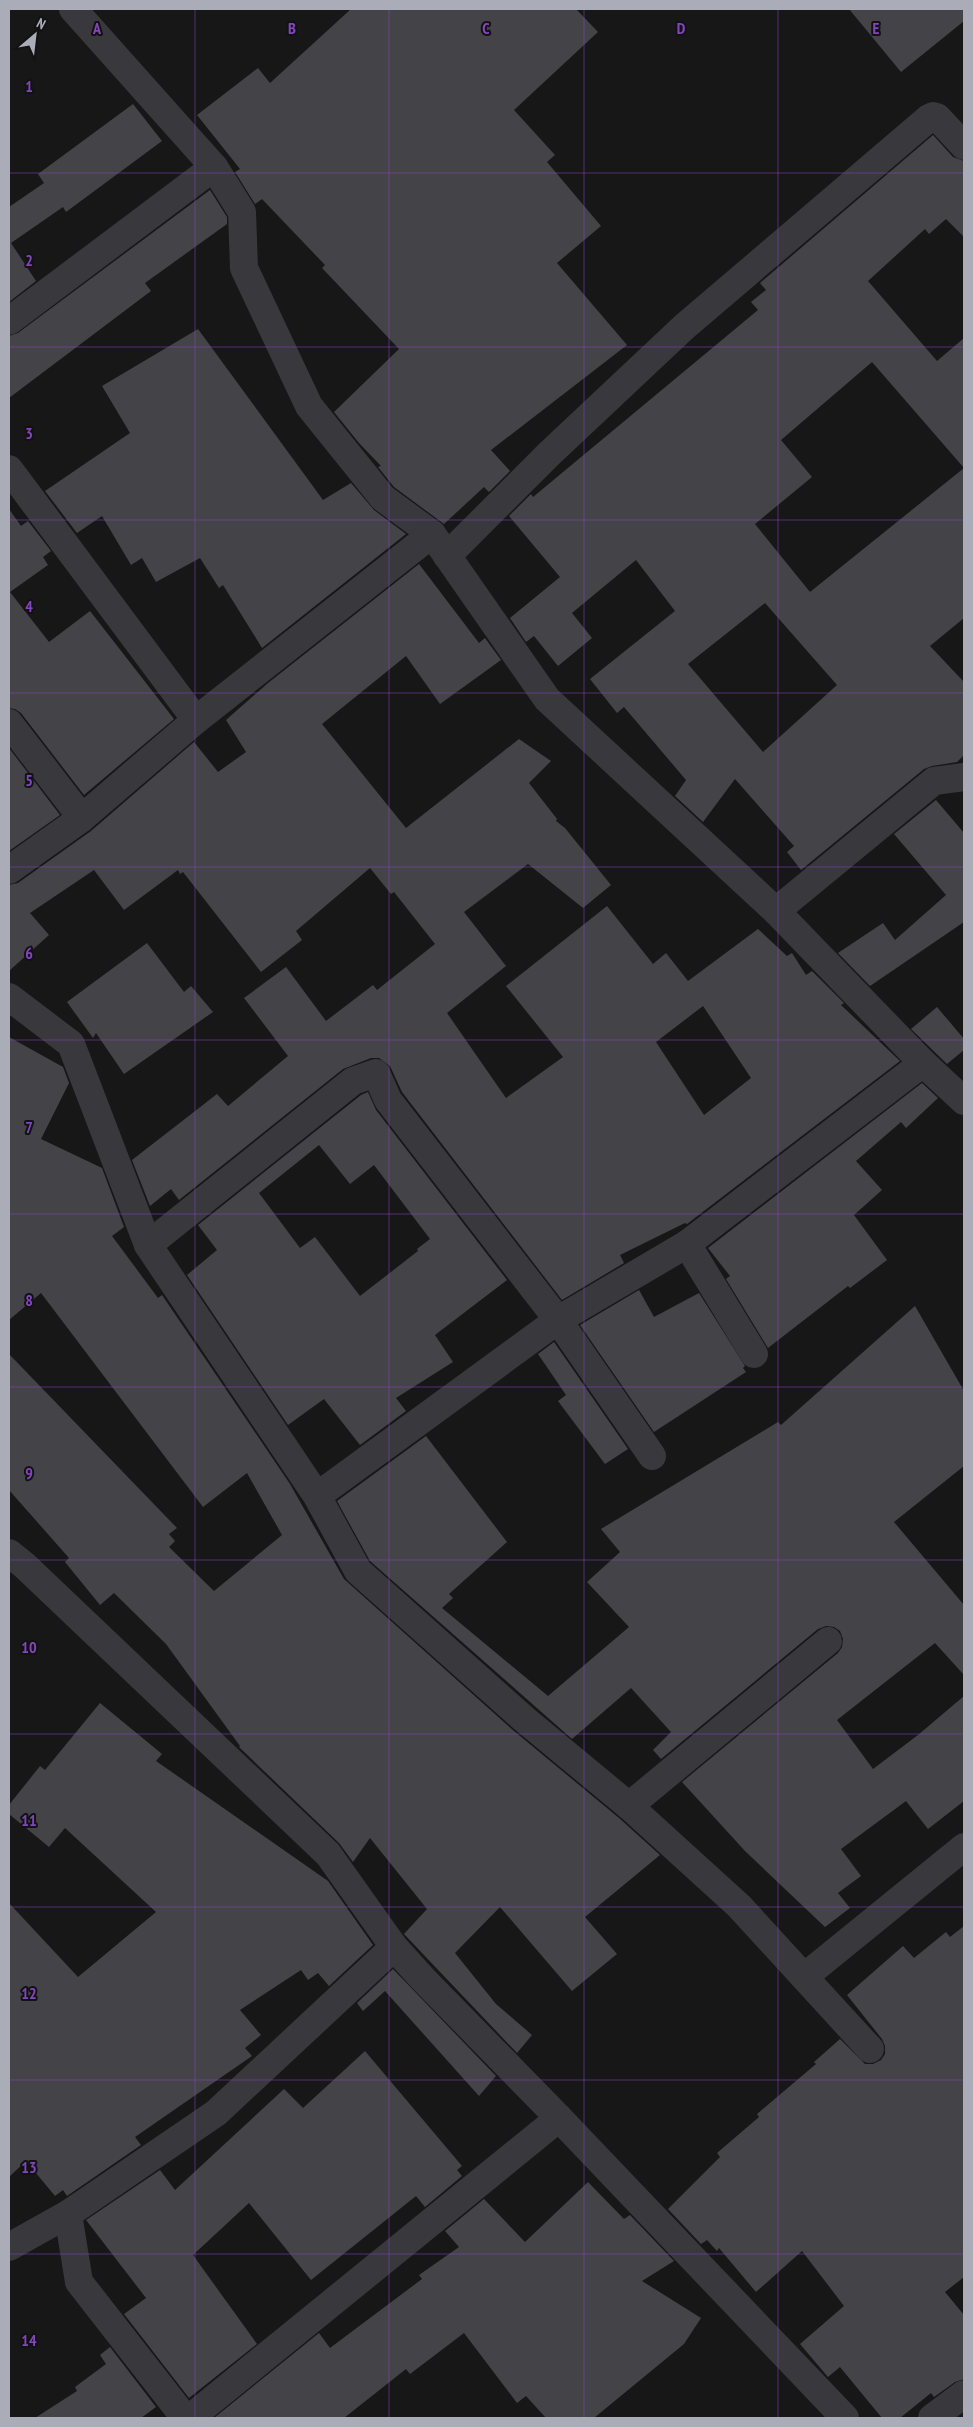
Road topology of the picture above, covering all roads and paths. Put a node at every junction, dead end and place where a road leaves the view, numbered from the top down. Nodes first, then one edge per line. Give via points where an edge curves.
1 (73, 9) edge
2 (964, 146) edge
3 (214, 167) junction
4 (9, 322) edge
5 (9, 469) edge
6 (432, 534) junction
7 (448, 556) junction
8 (196, 720) junction
9 (9, 723) edge
10 (964, 777) edge
11 (82, 818) junction
12 (9, 870) edge
13 (776, 911) junction
14 (9, 997) edge
15 (922, 1063) junction
16 (964, 1101) edge
17 (687, 1244) junction
18 (148, 1245) junction
19 (558, 1320) junction
20 (754, 1354) dead end
21 (652, 1456) dead end
22 (317, 1496) junction
23 (9, 1553) edge
24 (828, 1641) dead end
25 (629, 1806) junction
26 (964, 1847) edge
27 (394, 1947) junction
28 (804, 1977) junction
29 (870, 2049) dead end
30 (559, 2118) junction
31 (68, 2214) junction
32 (9, 2247) edge
33 (964, 2394) edge
34 (185, 2418) edge
35 (190, 2418) edge
36 (845, 2418) edge
37 (932, 2418) edge

1 - 3 street
2 - 7 street via 937,117 929,118 684,327
3 - 4 street
3 - 6 street via 242,212 244,268 309,406 383,498
5 - 8 street
6 - 7 street
6 - 8 street
7 - 13 street via 547,699
8 - 11 street
9 - 11 street
10 - 13 street via 934,781
11 - 12 street
13 - 15 street
14 - 18 street via 71,1044
15 - 16 street
15 - 17 street
17 - 19 street
17 - 20 street
18 - 19 street via 353,1081 376,1073 388,1100
18 - 22 street
19 - 21 street
19 - 22 street
22 - 25 street via 358,1572 524,1720
23 - 27 street via 328,1854
24 - 25 street
25 - 28 street via 739,1906
26 - 28 street
27 - 30 street
27 - 31 street via 216,2113
28 - 29 street
30 - 35 street
30 - 36 street
31 - 32 street
31 - 34 street via 79,2282
33 - 37 street

